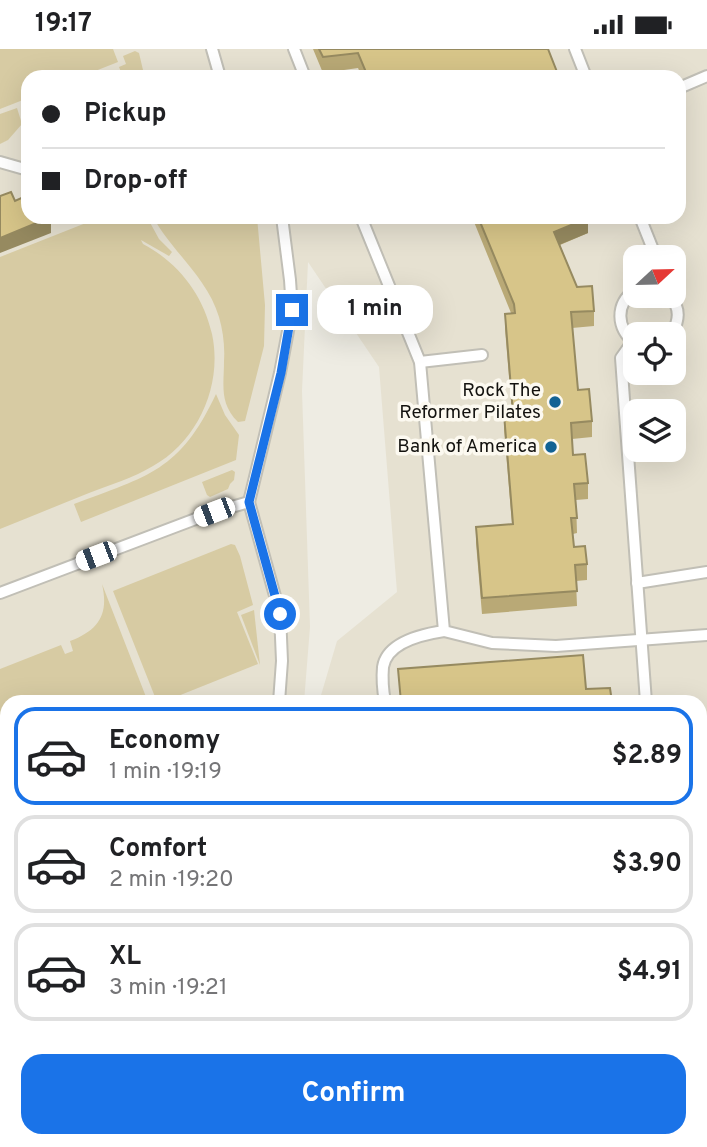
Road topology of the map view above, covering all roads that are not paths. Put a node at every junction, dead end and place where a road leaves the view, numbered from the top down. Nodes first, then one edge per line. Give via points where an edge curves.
1 (212, 49) edge
2 (294, 49) edge
3 (575, 49) edge
4 (218, 70) edge
5 (302, 70) edge
6 (583, 70) edge
7 (707, 76) edge
8 (686, 85) edge
9 (0, 162) edge
10 (21, 168) edge
11 (283, 224) edge
12 (366, 224) edge
13 (643, 224) edge
14 (651, 245) edge
15 (623, 305) edge
16 (623, 328) edge
17 (482, 355) dead end
18 (623, 356) edge
19 (420, 362) junction
20 (249, 502) junction
21 (707, 572) edge
22 (637, 583) junction
23 (0, 593) edge
24 (444, 631) junction
25 (707, 635) edge
26 (641, 641) junction
27 (280, 695) edge
28 (384, 695) edge
29 (645, 695) edge

1 - 4 lane
2 - 5 lane
3 - 6 lane
7 - 8 lane
9 - 10 lane
11 - 20 lane via 292,310
12 - 19 lane
13 - 14 lane
15 - 16 lane
17 - 19 lane
18 - 22 lane
19 - 24 lane
20 - 23 lane
20 - 27 lane via 280,614
21 - 22 lane
22 - 26 lane
24 - 26 lane via 492,643 556,646
24 - 28 lane via 419,634 390,656 383,664
25 - 26 lane
26 - 29 lane

